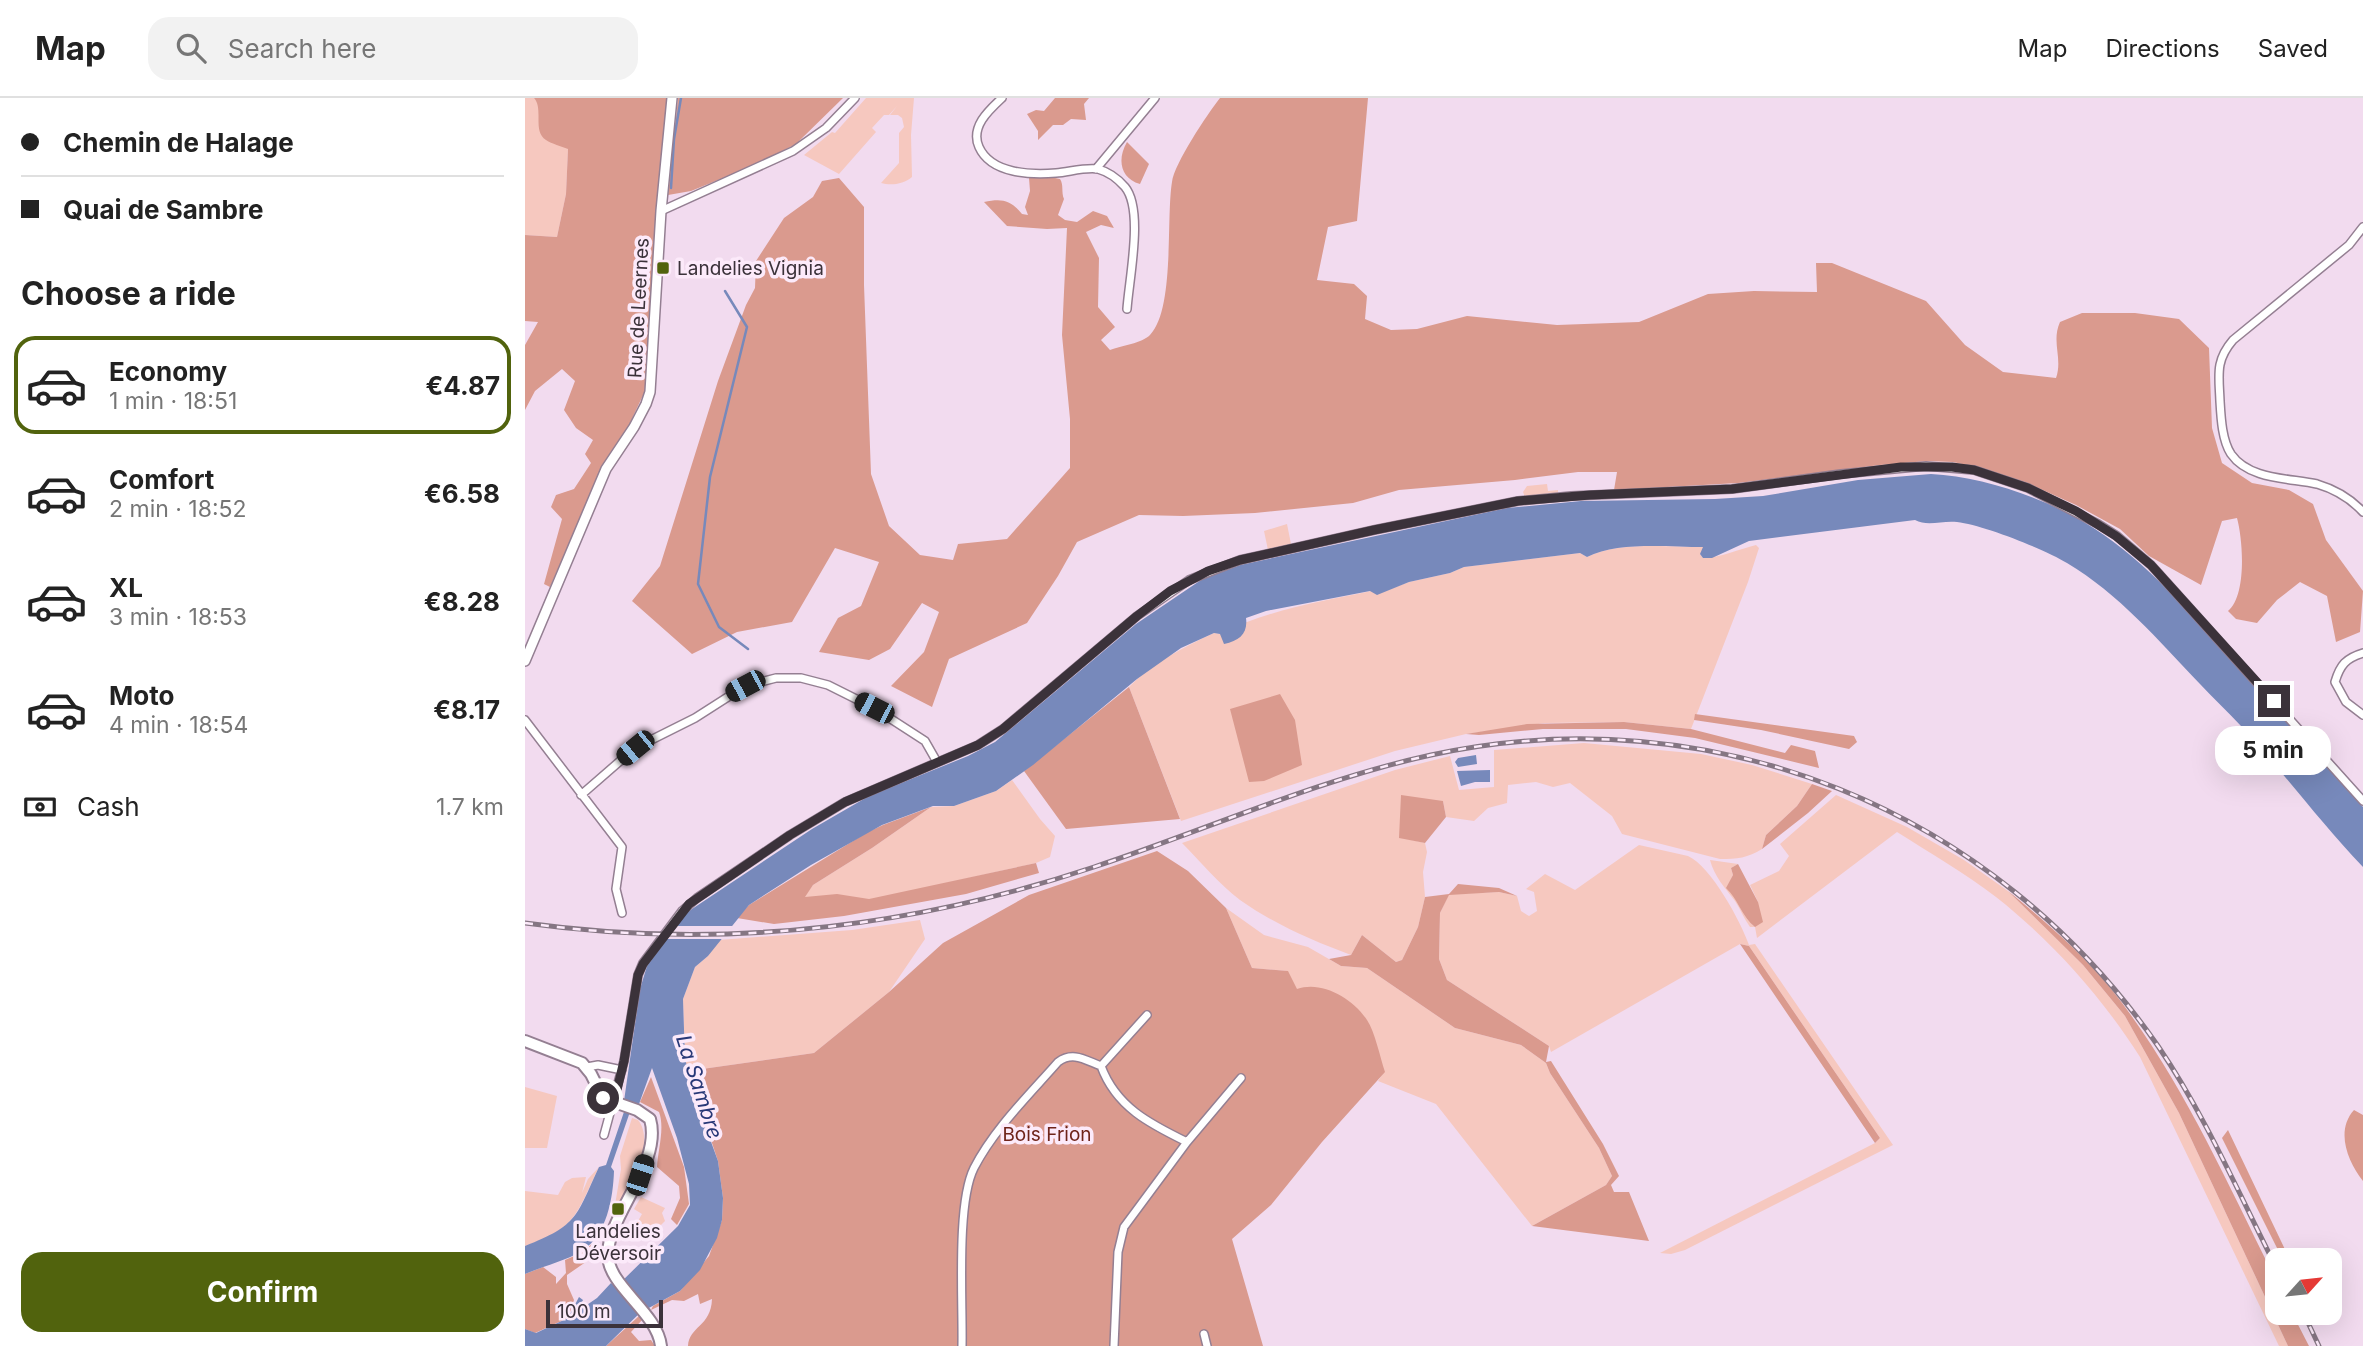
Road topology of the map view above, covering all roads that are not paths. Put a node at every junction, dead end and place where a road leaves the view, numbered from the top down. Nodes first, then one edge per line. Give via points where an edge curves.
1 (672, 98) edge
2 (855, 98) edge
3 (1002, 98) edge
4 (1155, 98) edge
5 (1096, 169) junction
6 (661, 211) junction
7 (2363, 227) edge
8 (1127, 309) dead end
9 (2363, 512) edge
10 (2363, 653) edge
11 (525, 660) edge
12 (2363, 715) edge
13 (525, 720) edge
14 (937, 762) junction
15 (581, 795) junction
16 (2363, 801) edge
17 (622, 913) dead end
18 (1147, 1015) dead end
19 (525, 1041) edge
20 (1101, 1066) junction
21 (587, 1067) junction
22 (622, 1070) junction
23 (1241, 1077) dead end
24 (624, 1105) junction
25 (604, 1135) dead end
26 (1187, 1142) junction
27 (1204, 1334) dead end
28 (661, 1346) edge
29 (963, 1346) edge
30 (1114, 1346) edge
31 (1207, 1346) edge

1 - 6 street, Rue de Leernes
2 - 6 street via 826,128 793,151
3 - 5 street via 976,132 978,145 990,162 1033,173
4 - 5 street
5 - 8 street via 1114,176 1127,189 1133,207
6 - 11 street, Rue de Leernes via 653,374 646,404 606,469
7 - 9 street via 2349,245 2233,340 2218,366 2225,439 2232,455 2261,473 2336,491
10 - 12 street via 2339,667 2335,682 2346,702
13 - 15 street
14 - 15 street via 925,741 874,708 828,685 776,678 745,686 635,748
14 - 16 street via 1003,729 1170,591 1240,560 1475,509 1571,496 1732,489 1926,466 1974,470 2028,488 2076,511 2134,550
14 - 22 street via 845,802 689,904 638,975
15 - 17 street via 622,848 616,889
18 - 20 street
19 - 21 main road via 575,1058
20 - 26 street via 1113,1092 1131,1111
20 - 29 street via 1074,1055 1058,1062 996,1134 975,1167 964,1225
21 - 22 street
21 - 24 main road via 603,1098
22 - 24 street
23 - 26 street
24 - 25 street
24 - 28 main road via 650,1119 651,1137 640,1175 609,1241 608,1261 656,1329
26 - 30 street via 1130,1217 1120,1239
27 - 31 street

